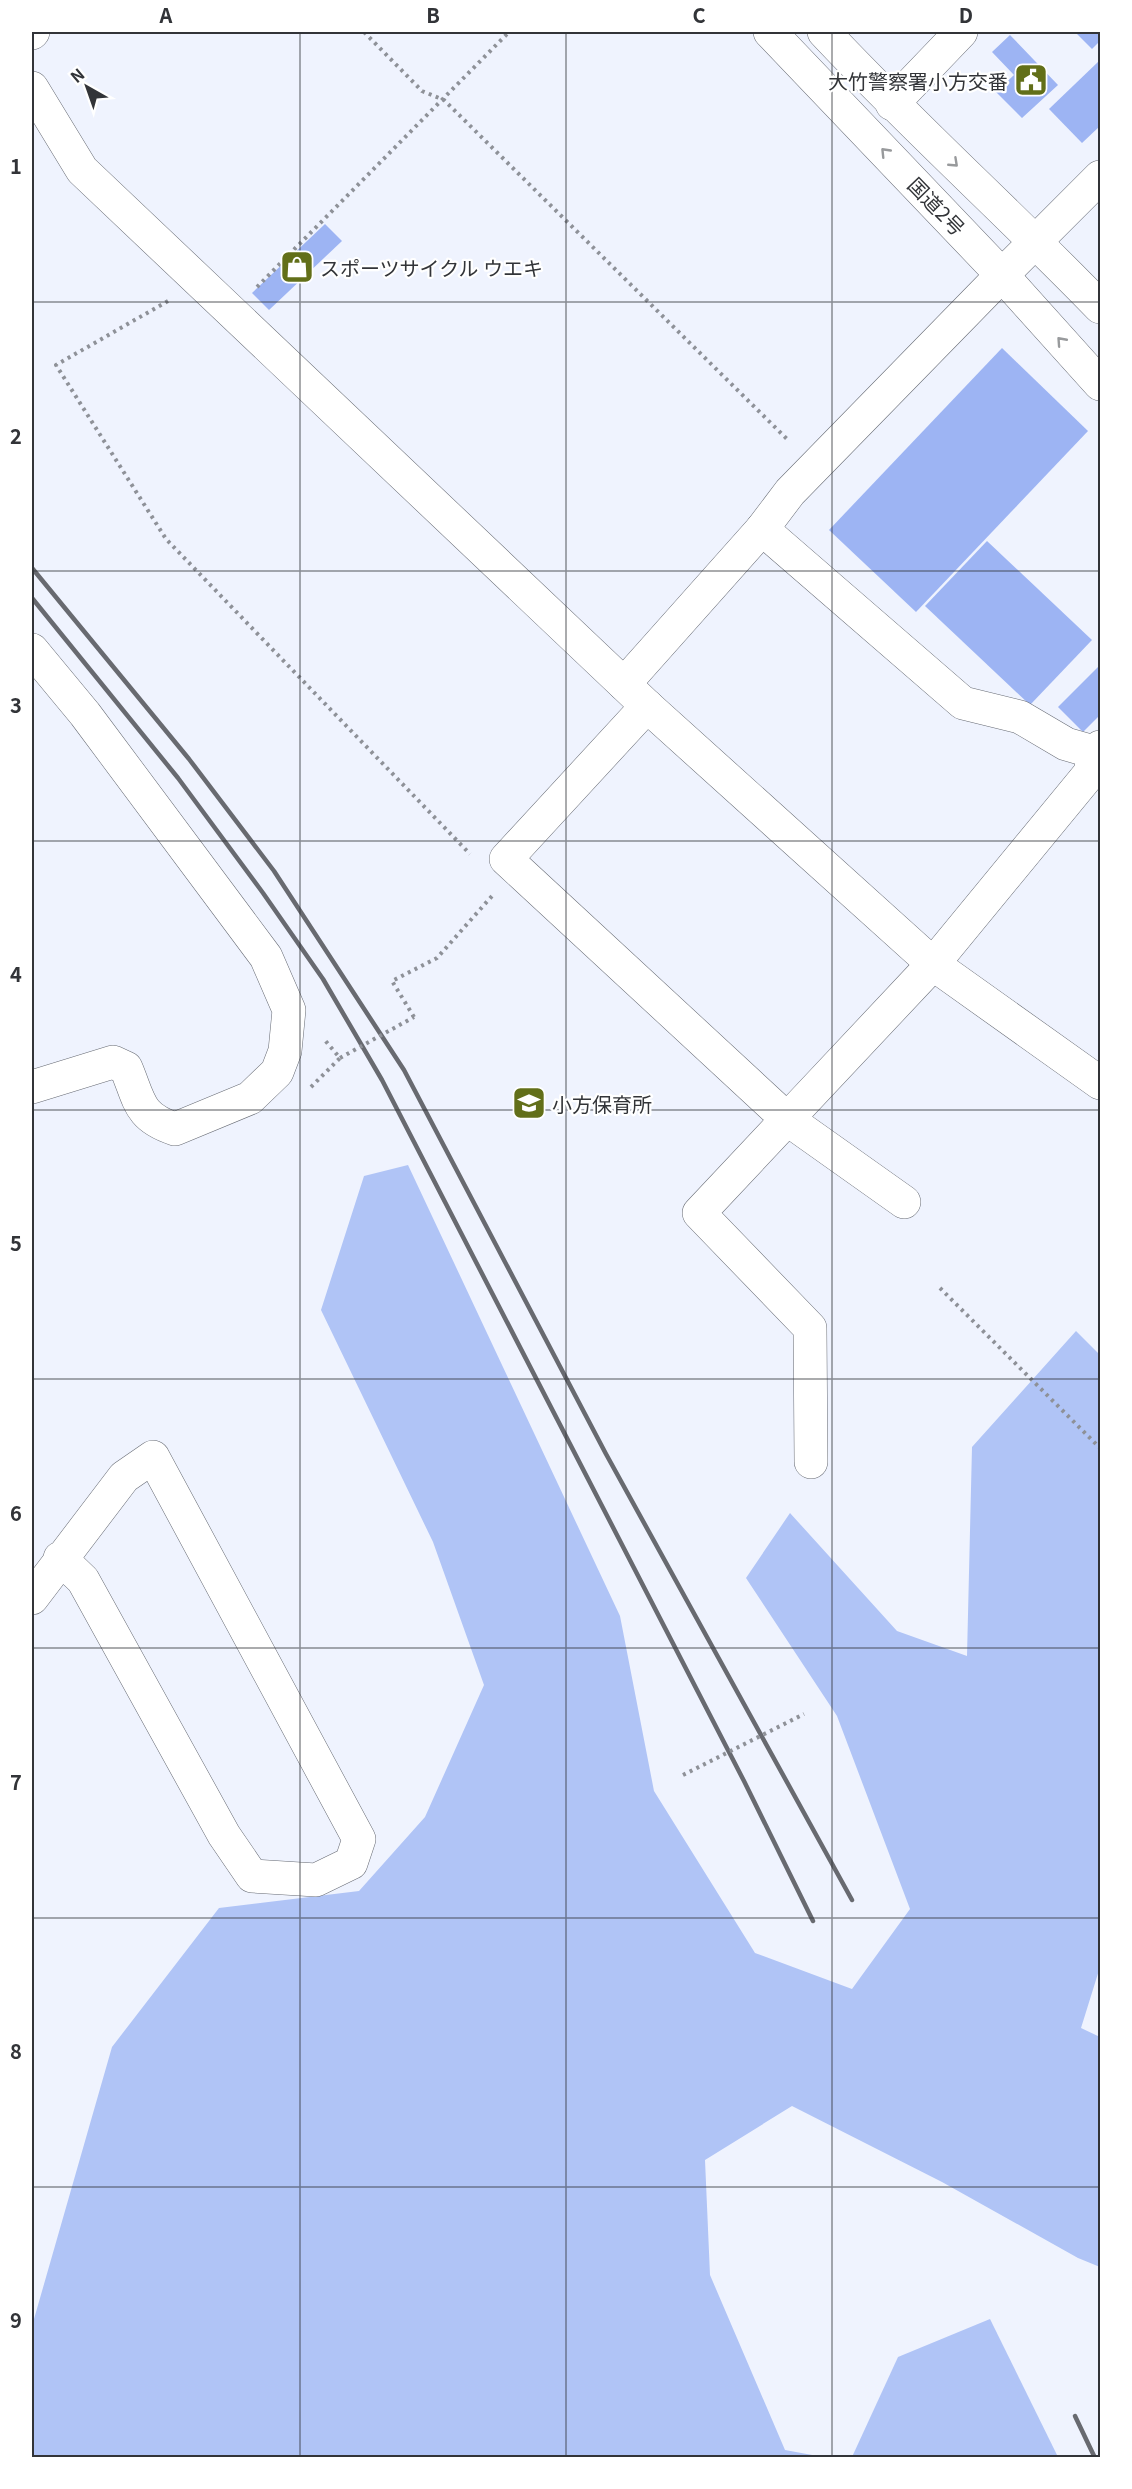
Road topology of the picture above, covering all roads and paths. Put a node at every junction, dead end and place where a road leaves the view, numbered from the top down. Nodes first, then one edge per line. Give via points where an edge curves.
1 (364, 32) edge
2 (509, 32) edge
3 (770, 32) edge
4 (824, 32) edge
5 (962, 32) edge
6 (32, 88) edge
7 (444, 100) junction
8 (892, 104) junction
9 (1101, 177) edge
10 (1036, 241) junction
11 (1002, 275) junction
12 (195, 278) junction
13 (1101, 307) edge
14 (231, 313) junction
15 (1101, 384) edge
16 (816, 466) junction
17 (762, 529) junction
18 (32, 650) edge
19 (636, 695) junction
20 (1097, 750) edge
21 (506, 859) junction
22 (484, 905) dead end
23 (933, 964) junction
24 (340, 1058) dead end
25 (1101, 1083) edge
26 (32, 1087) edge
27 (787, 1119) junction
28 (903, 1202) dead end
29 (940, 1288) dead end
30 (1101, 1448) edge
31 (811, 1462) dead end
32 (60, 1558) junction
33 (32, 1598) edge
34 (804, 1714) dead end
35 (683, 1775) dead end

1 - 7 path via 422,91
2 - 7 path
11 -> 3 main road, 国道2号
4 - 8 main road
5 - 8 main road
6 - 12 main road via 82,170
7 - 14 path
7 - 16 path
8 -> 10 main road
9 - 10 main road
10 - 11 main road
10 - 13 main road
15 -> 11 main road, 国道2号
11 - 16 main road
12 - 14 main road
12 - 21 path via 178,296 56,365 166,539 479,863
14 - 19 main road
16 - 17 main road
17 - 19 main road
17 - 20 main road via 963,703 1020,717 1066,744
18 - 26 main road via 85,714 266,957 289,1010 285,1051 277,1072 250,1098 175,1129 153,1122 143,1109 126,1068 113,1062
19 - 21 main road
19 - 23 main road
20 - 23 main road via 1090,773
21 - 27 main road
22 - 24 path, bridge via 437,958 392,981 414,1017
23 - 25 main road
23 - 27 main road
27 - 28 main road
27 - 31 main road via 699,1213 810,1328
29 - 30 path
32 - 32 main road via 124,1477 153,1457 359,1839 351,1863 316,1880 252,1876 224,1834 83,1580
32 - 33 main road
34 - 35 path, bridge

